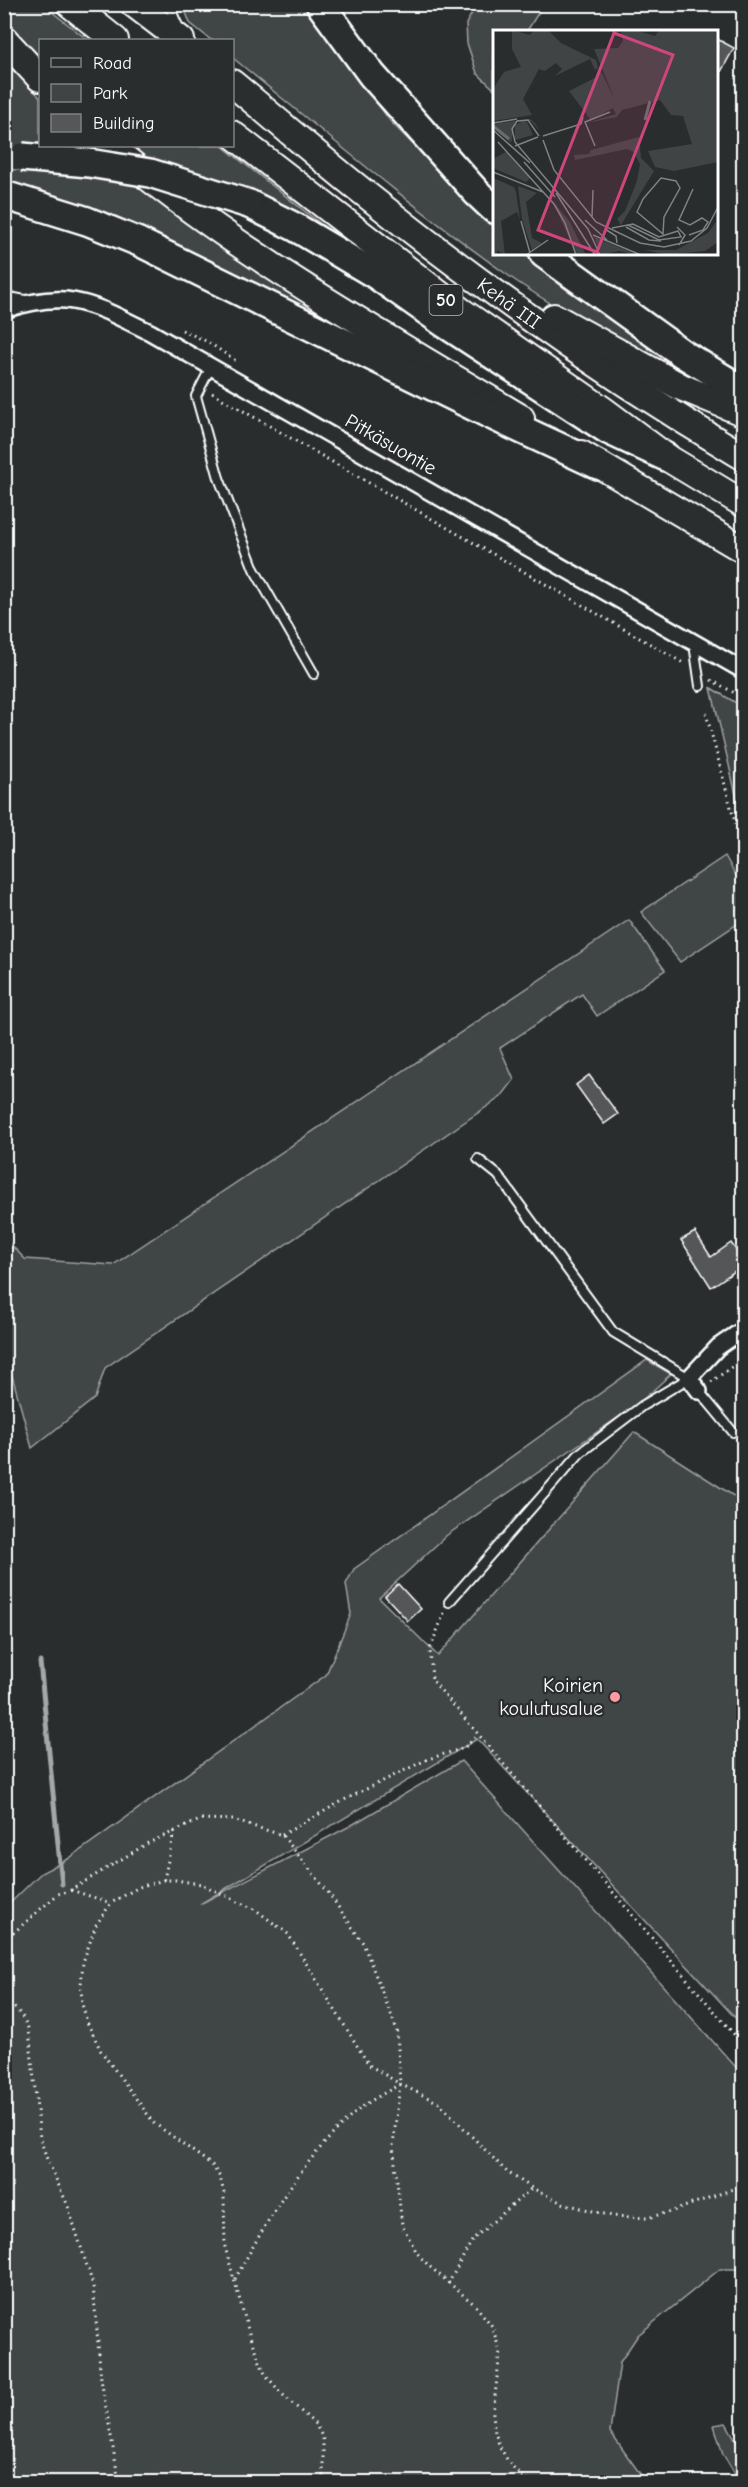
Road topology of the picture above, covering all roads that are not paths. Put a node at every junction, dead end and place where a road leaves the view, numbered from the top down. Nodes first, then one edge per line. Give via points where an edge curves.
1 (70, 4) edge
2 (134, 4) edge
3 (168, 4) edge
4 (320, 4) edge
5 (338, 4) edge
6 (4, 39) edge
7 (115, 39) edge
8 (181, 39) edge
9 (182, 39) edge
10 (39, 77) edge
11 (234, 85) edge
12 (405, 110) junction
13 (234, 136) edge
14 (111, 147) edge
15 (13, 156) edge
16 (4, 195) edge
17 (493, 207) edge
18 (545, 255) edge
19 (478, 281) junction
20 (4, 296) edge
21 (32, 301) junction
22 (4, 310) edge
23 (212, 365) junction
24 (744, 391) edge
25 (744, 414) edge
26 (666, 457) junction
27 (744, 457) edge
28 (598, 465) junction
29 (744, 504) edge
30 (744, 550) edge
31 (694, 642) junction
32 (744, 671) edge
33 (314, 674) dead end
34 (700, 686) dead end
35 (478, 1159) dead end
36 (744, 1329) edge
37 (689, 1378) junction
38 (699, 1391) joint
39 (733, 1432) dead end
40 (449, 1602) road end

1 - 7 highway
2 - 8 highway
3 - 9 lane
4 - 12 highway via 372,75
5 - 12 highway
6 - 10 highway
11 - 19 highway, Kehä III / 50 via 366,195
12 - 17 highway
13 - 26 highway, Kehä III / 50 via 461,311
14 - 28 highway via 200,218
15 - 26 highway, bridge via 150,173 249,204 376,275 608,430
16 - 28 highway via 139,242
18 - 24 highway via 683,354
19 - 25 highway via 546,313 681,387
19 - 27 highway, Kehä III / 50 via 669,413
20 - 21 lane
21 - 22 street, Pitkäsuontie
21 - 23 street, Pitkäsuontie via 59,298 92,304
23 - 31 street, Pitkäsuontie
23 - 33 lane via 196,396 219,478 254,569
26 - 29 highway, Kehä III / 50
28 - 30 highway
31 - 32 street, Pitkäsuontie
31 - 34 lane
35 - 37 lane via 498,1175 612,1332
36 - 37 street via 718,1347
37 - 38 street
37 - 40 lane via 642,1406 580,1453
38 - 39 lane

